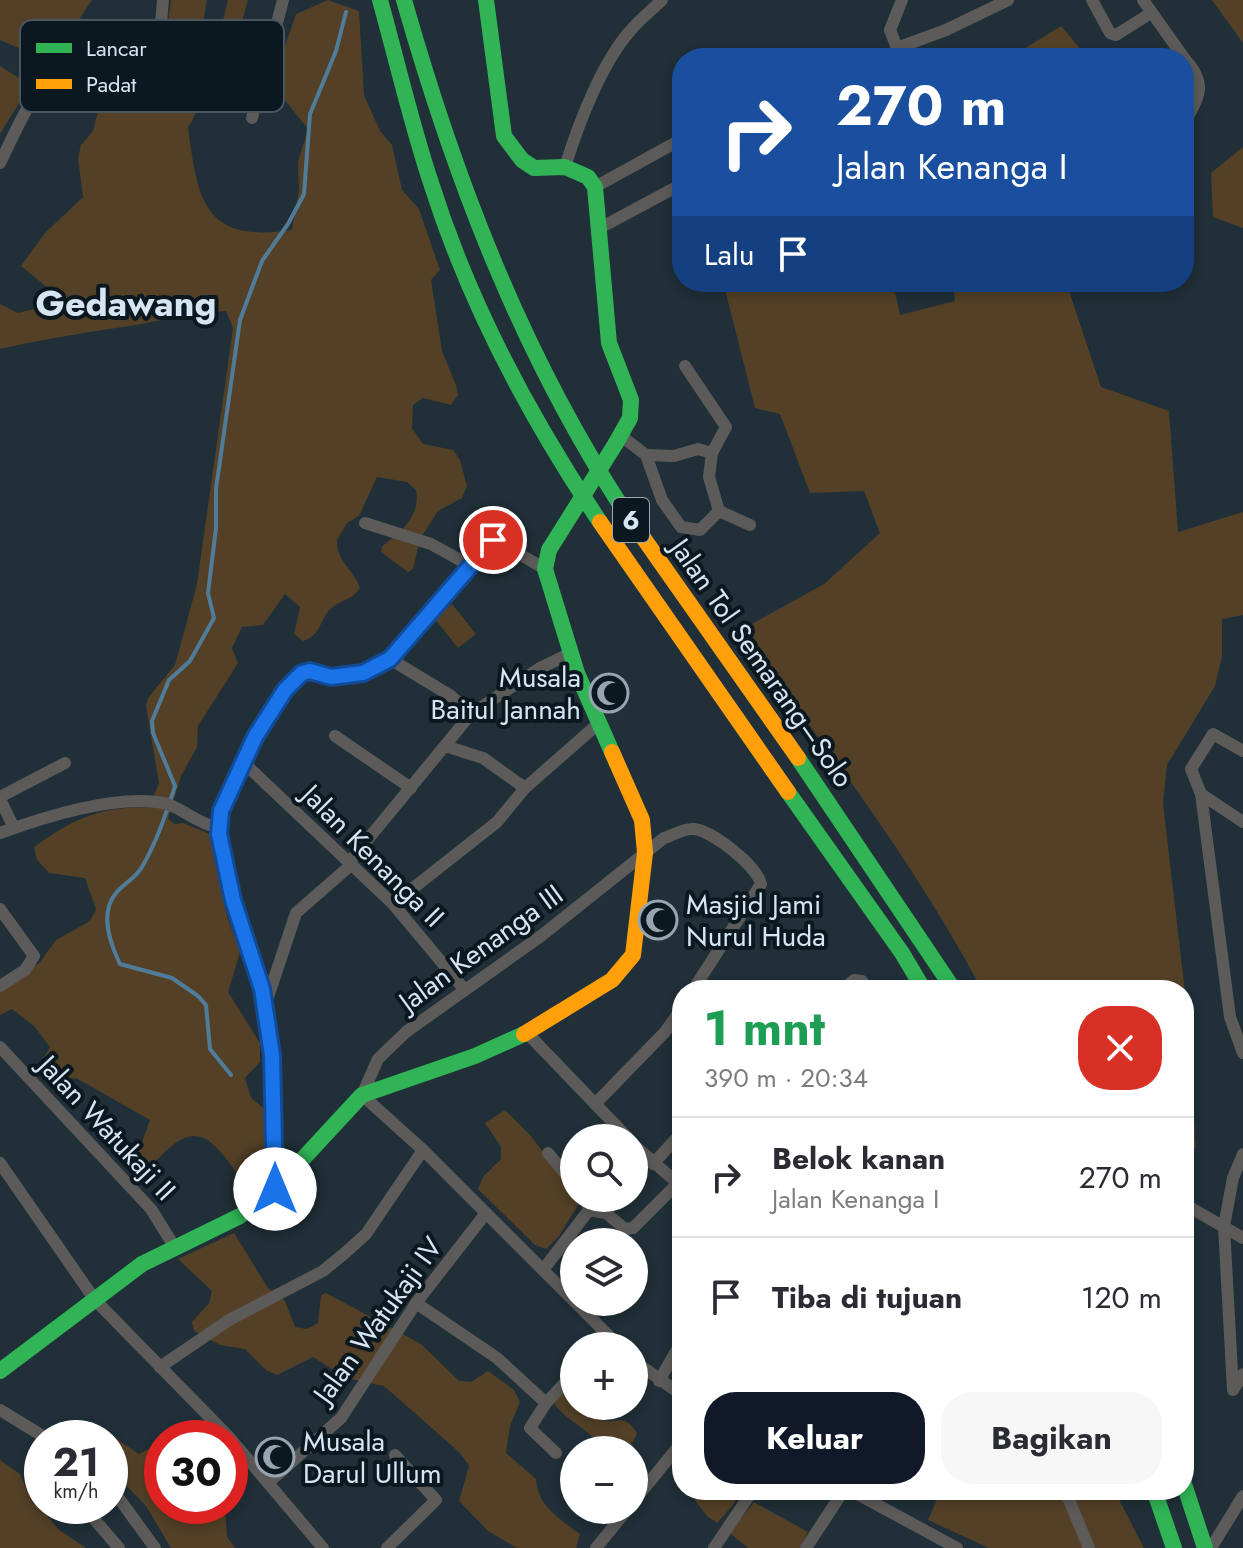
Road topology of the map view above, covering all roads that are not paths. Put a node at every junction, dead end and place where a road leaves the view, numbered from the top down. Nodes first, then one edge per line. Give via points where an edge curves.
1 (163, 0) edge
2 (283, 0) edge
3 (380, 0) edge
4 (404, 0) edge
5 (486, 0) edge
6 (662, 0) edge
7 (902, 0) edge
8 (1008, 0) edge
9 (1092, 0) edge
10 (1143, 0) edge
11 (1151, 13) junction
12 (161, 20) edge
13 (278, 20) edge
14 (892, 48) edge
15 (905, 48) edge
16 (1177, 48) edge
17 (1194, 69) edge
18 (1194, 99) edge
19 (28, 112) edge
20 (254, 112) edge
21 (252, 118) dead end
22 (672, 145) edge
23 (0, 163) edge
24 (565, 167) junction
25 (595, 187) junction
26 (672, 189) edge
27 (598, 229) junction
28 (685, 366) dead end
29 (618, 439) junction
30 (712, 453) junction
31 (646, 455) junction
32 (719, 511) junction
33 (365, 523) dead end
34 (750, 525) dead end
35 (469, 565) junction
36 (545, 569) junction
37 (571, 653) junction
38 (390, 659) junction
39 (471, 714) junction
40 (599, 723) junction
41 (335, 736) dead end
42 (445, 746) junction
43 (1243, 751) edge
44 (243, 762) junction
45 (65, 763) dead end
46 (411, 788) junction
47 (525, 788) junction
48 (1201, 794) junction
49 (0, 798) edge
50 (1243, 822) edge
51 (14, 828) junction
52 (219, 828) junction
53 (0, 833) edge
54 (645, 853) junction
55 (351, 863) junction
56 (393, 904) junction
57 (0, 909) edge
58 (702, 980) edge
59 (918, 980) edge
60 (947, 980) edge
61 (0, 986) edge
62 (464, 989) junction
63 (265, 1006) junction
64 (672, 1022) edge
65 (527, 1033) junction
66 (0, 1047) edge
67 (1243, 1053) edge
68 (362, 1095) junction
69 (595, 1104) junction
70 (614, 1124) edge
71 (672, 1143) edge
72 (423, 1150) junction
73 (548, 1153) dead end
74 (1243, 1155) edge
75 (648, 1159) edge
76 (0, 1163) edge
77 (653, 1164) junction
78 (560, 1167) edge
79 (672, 1177) edge
80 (275, 1189) junction
81 (672, 1191) edge
82 (1194, 1210) edge
83 (582, 1212) edge
84 (604, 1212) edge
85 (486, 1213) junction
86 (1224, 1226) junction
87 (1243, 1238) edge
88 (174, 1246) junction
89 (543, 1270) junction
90 (560, 1286) edge
91 (95, 1300) junction
92 (416, 1303) junction
93 (672, 1358) edge
94 (160, 1367) junction
95 (0, 1371) edge
96 (648, 1372) edge
97 (1243, 1374) edge
98 (659, 1381) junction
99 (560, 1388) edge
100 (672, 1389) edge
101 (1238, 1393) edge
102 (546, 1403) junction
103 (0, 1410) edge
104 (212, 1420) edge
105 (24, 1425) edge
106 (556, 1453) dead end
107 (672, 1454) edge
108 (395, 1455) dead end
109 (248, 1459) edge
110 (268, 1483) junction
111 (648, 1484) edge
112 (1243, 1496) edge
113 (746, 1500) edge
114 (837, 1500) edge
115 (868, 1500) edge
116 (1069, 1500) edge
117 (1157, 1500) edge
118 (1190, 1500) edge
119 (128, 1511) edge
120 (98, 1524) edge
121 (616, 1524) edge
122 (119, 1548) edge
123 (155, 1548) edge
124 (323, 1548) edge
125 (387, 1548) edge
126 (596, 1548) edge
127 (714, 1548) edge
128 (806, 1548) edge
129 (957, 1548) edge
130 (1089, 1548) edge
131 (1174, 1548) edge
132 (1208, 1548) edge

1 - 12 street
2 - 13 street
3 - 59 main road, Jalan Tol Semarang–Solo / 6 via 431,184 472,291 519,388 588,506
4 - 60 main road, Jalan Tol Semarang–Solo / 6 via 431,99 477,230 563,410 618,501
5 - 24 main road via 504,136 534,168
6 - 24 street via 619,48 575,133
7 - 14 street via 890,30
8 - 15 street
9 - 11 street via 1116,35
10 - 11 street
11 - 16 street
17 - 18 street via 1201,83
19 - 23 street
20 - 21 street
22 - 25 street
24 - 25 main road via 588,177
25 - 27 main road
26 - 27 street
27 - 29 main road via 609,343 631,400 630,418
28 - 30 street via 726,427
29 - 31 street
29 - 36 main road, bridge via 549,550
30 - 31 street via 698,449 674,456
30 - 32 street via 709,477
31 - 32 street via 662,500 681,527 700,530
32 - 34 street
33 - 35 street via 431,544
35 - 36 street via 493,540
35 - 38 street
36 - 37 main road
37 - 39 street
37 - 40 main road
38 - 39 street
38 - 44 street via 363,673 302,673 285,690
39 - 42 street
40 - 47 street
40 - 54 main road via 642,820
41 - 46 street
42 - 46 street
42 - 47 street via 483,758
43 - 48 street via 1213,734 1191,769
44 - 52 street
44 - 55 street, Jalan Kenanga II
45 - 49 street
46 - 55 street
47 - 56 street via 497,822
48 - 50 street
48 - 67 street via 1230,1017
49 - 51 street
51 - 52 street via 109,804 159,802
51 - 53 street
52 - 63 street via 233,900
54 - 58 street, Jalan Kenanga III via 664,838 696,829 741,856 758,875 756,895
54 - 62 street, Jalan Kenanga III
54 - 65 main road via 633,955 612,980
55 - 56 street, Jalan Kenanga II
55 - 63 street via 296,913
56 - 62 street, Jalan Kenanga II
57 - 61 street via 34,956 25,970
62 - 68 street, Jalan Kenanga III via 378,1059
63 - 80 street via 274,1077
64 - 69 street
65 - 68 main road
65 - 69 street
66 - 88 street, Jalan Watukaji II via 151,1209
68 - 72 street
68 - 80 main road
69 - 70 street
71 - 77 street
72 - 85 street
72 - 94 street via 366,1234 345,1253
73 - 78 street
74 - 86 street
75 - 77 street
76 - 91 street
77 - 79 street
80 - 88 main road via 240,1216
81 - 84 street via 633,1228 625,1229
82 - 86 street
83 - 89 street
85 - 89 street
85 - 92 street, Jalan Watukaji IV
86 - 87 street
86 - 101 street
88 - 91 main road
89 - 90 street
91 - 94 street
91 - 95 main road
92 - 102 street via 497,1358
92 - 110 street, Jalan Watukaji IV via 341,1418
93 - 98 street
94 - 104 street
96 - 98 street
97 - 101 street
98 - 100 street
99 - 102 street
102 - 106 street via 530,1428
103 - 105 street
107 - 111 street
108 - 125 street via 436,1500
109 - 110 street
110 - 124 street
112 - 132 street
113 - 127 street
114 - 128 street
115 - 129 street
116 - 130 street
117 - 131 main road
118 - 132 main road
119 - 123 street
120 - 122 street
121 - 126 street

